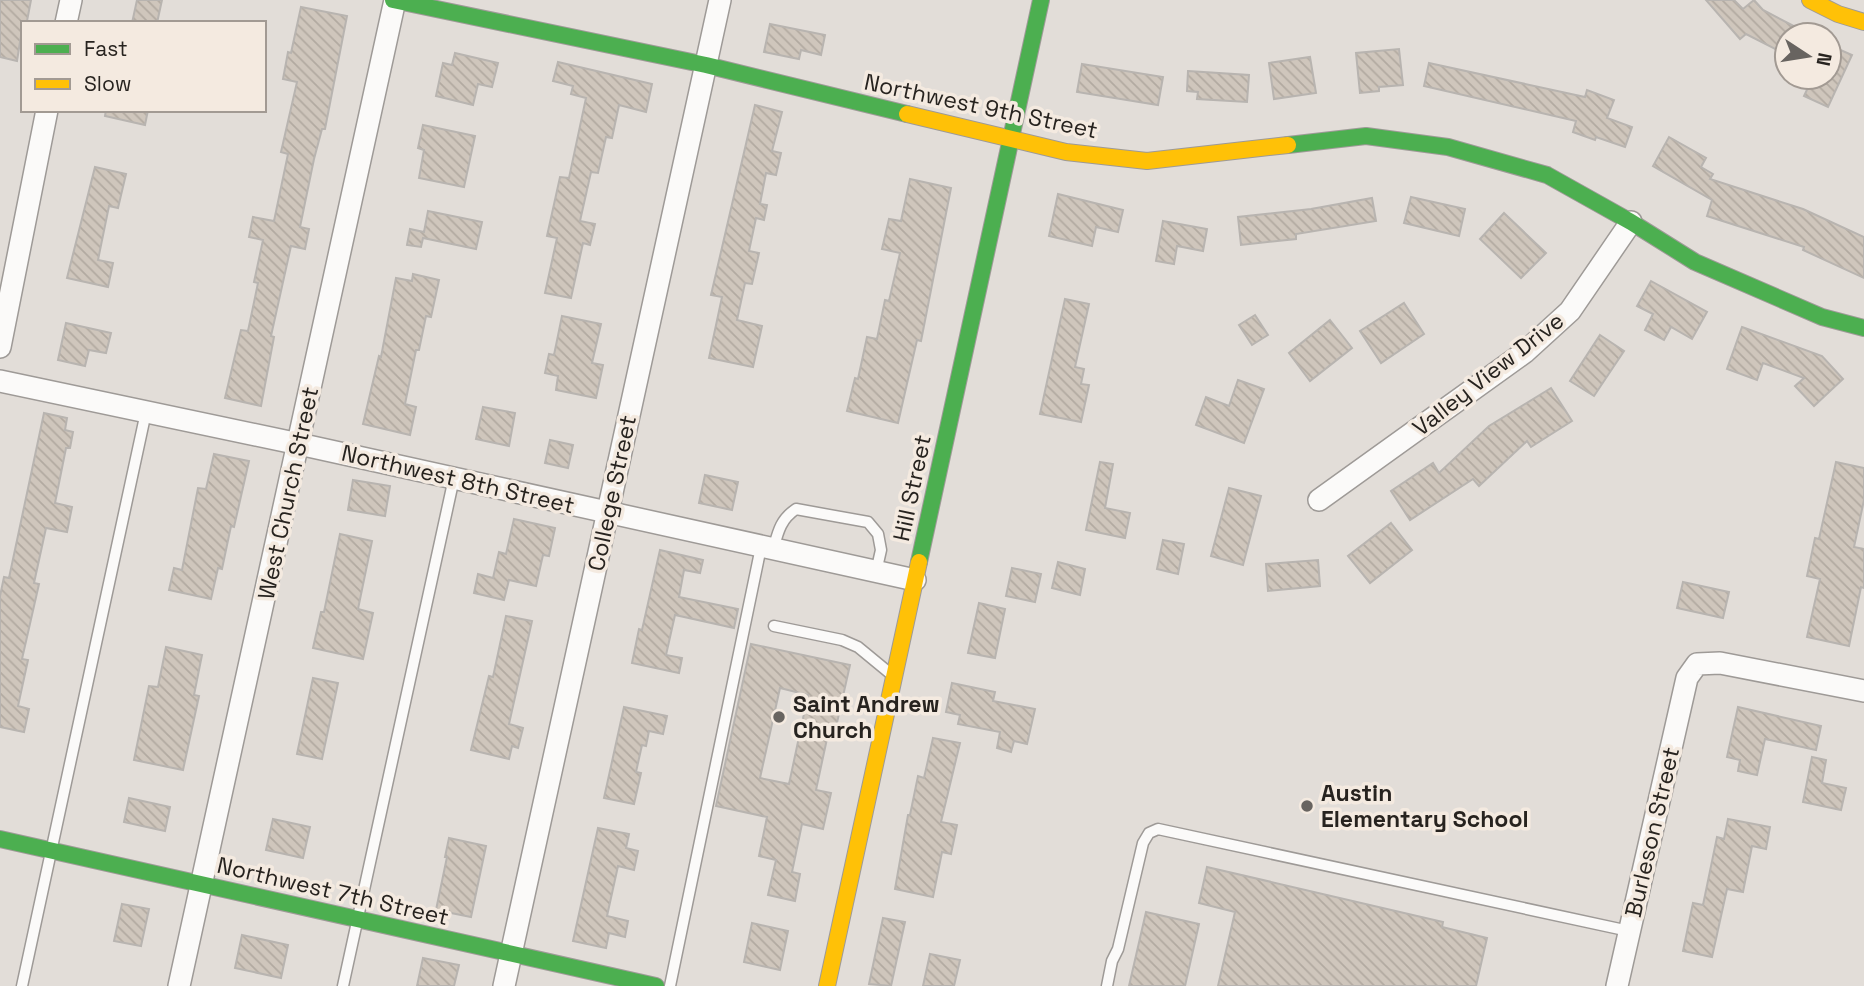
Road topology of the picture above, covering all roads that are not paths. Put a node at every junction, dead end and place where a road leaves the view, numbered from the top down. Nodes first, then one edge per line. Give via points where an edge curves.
1 (71, 0) edge
2 (394, 0) edge
3 (720, 0) edge
4 (1041, 0) edge
5 (1810, 0) edge
6 (66, 21) edge
7 (1864, 22) edge
8 (706, 65) junction
9 (47, 112) edge
10 (1009, 140) junction
11 (1631, 222) junction
12 (1864, 328) edge
13 (0, 347) edge
14 (0, 381) edge
15 (146, 412) junction
16 (299, 444) junction
17 (453, 478) junction
18 (1319, 500) dead end
19 (608, 512) junction
20 (767, 548) junction
21 (876, 572) junction
22 (915, 580) junction
23 (774, 626) dead end
24 (894, 677) junction
25 (1864, 691) edge
26 (0, 839) edge
27 (52, 851) junction
28 (201, 884) junction
29 (357, 920) junction
30 (1629, 931) junction
31 (511, 955) junction
32 (22, 986) edge
33 (179, 986) edge
34 (343, 986) edge
35 (504, 986) edge
36 (656, 986) edge
37 (670, 986) edge
38 (827, 986) edge
39 (1107, 986) edge
40 (1617, 986) edge

1 - 6 street
2 - 8 street, Northwest 9th Street
2 - 16 street, West Church Street
3 - 8 street, College Street
4 - 10 street, Hill Street
5 - 7 street
8 - 10 street, Northwest 9th Street
8 - 19 street, College Street
9 - 13 street
10 - 11 street, Northwest 9th Street via 1147,161 1366,136 1448,147 1547,175
10 - 22 street, Hill Street
11 - 12 street, Northwest 9th Street via 1695,262 1822,317
11 - 18 street, Valley View Drive via 1570,310 1525,352
14 - 15 street, Northwest 8th Street
15 - 16 street, Northwest 8th Street
15 - 27 lane
16 - 17 street, Northwest 8th Street
16 - 28 street, West Church Street
17 - 19 street, Northwest 8th Street
17 - 29 lane
19 - 20 street, Northwest 8th Street
19 - 31 street, College Street
20 - 21 street, Northwest 8th Street
20 - 21 lane via 787,515 796,509 868,522 878,534 881,550
20 - 37 lane
21 - 22 street, Northwest 8th Street
22 - 24 street, Hill Street
23 - 24 lane via 842,640 858,647
24 - 38 street, Hill Street
25 - 30 street, Burleson Street via 1720,663 1697,664 1687,678
26 - 27 street, Northwest 7th Street
27 - 28 street, Northwest 7th Street
27 - 32 lane
28 - 29 street, Northwest 7th Street
28 - 33 street, West Church Street
29 - 31 street, Northwest 7th Street
29 - 34 lane
30 - 39 lane via 1158,829 1143,843
30 - 40 street, Burleson Street
31 - 35 street, College Street
31 - 36 street, Northwest 7th Street

